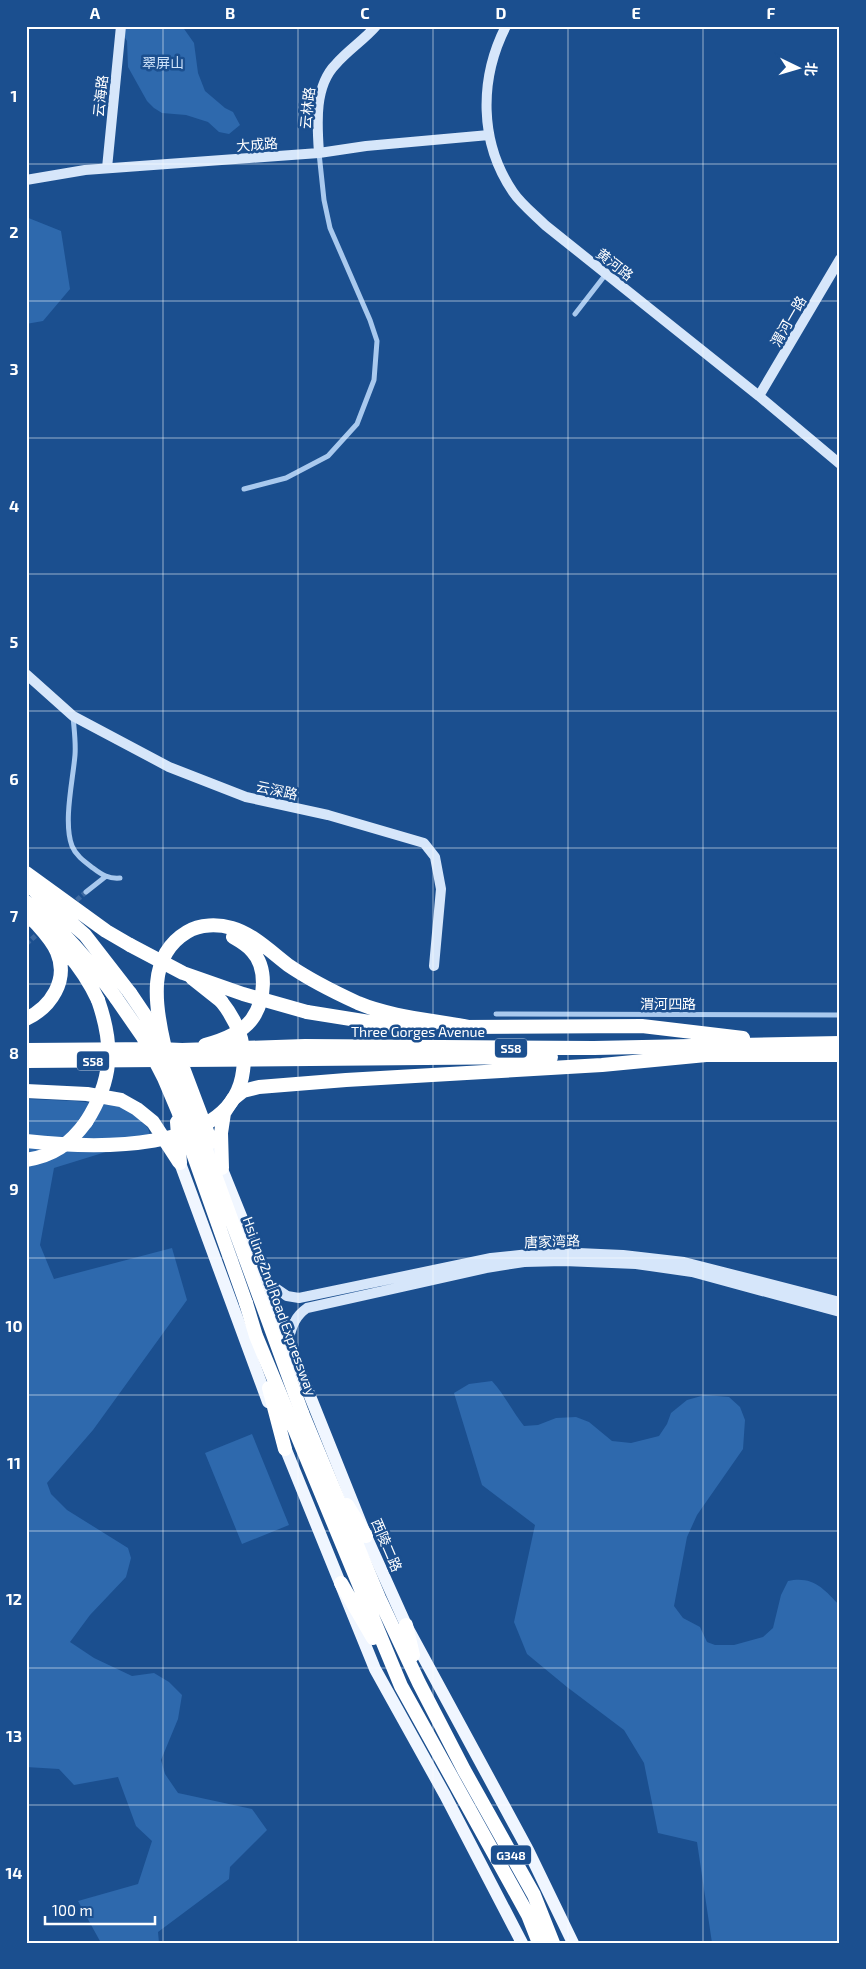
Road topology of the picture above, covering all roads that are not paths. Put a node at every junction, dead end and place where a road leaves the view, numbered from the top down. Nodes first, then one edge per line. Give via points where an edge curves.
1 (121, 26) edge
2 (376, 26) edge
3 (506, 26) edge
4 (489, 135) junction
5 (319, 153) junction
6 (107, 168) junction
7 (26, 180) edge
8 (840, 259) edge
9 (606, 274) junction
10 (575, 314) dead end
11 (760, 396) junction
12 (840, 464) edge
13 (244, 488) dead end
14 (26, 674) edge
15 (74, 716) junction
16 (26, 873) edge
17 (105, 877) junction
18 (120, 878) dead end
19 (26, 883) edge
20 (86, 892) tunnel mouth
21 (26, 902) edge
22 (30, 918) edge
23 (434, 966) dead end
24 (183, 973) junction
25 (496, 1014) dead end
26 (840, 1015) edge
27 (26, 1019) edge
28 (469, 1027) junction
29 (781, 1044) junction
30 (840, 1044) edge
31 (26, 1050) edge
32 (159, 1055) junction
33 (183, 1055) junction
34 (706, 1055) junction
35 (840, 1055) edge
36 (26, 1061) edge
37 (125, 1062) junction
38 (26, 1070) edge
39 (26, 1092) edge
40 (176, 1106) junction
41 (26, 1141) edge
42 (211, 1142) joint
43 (26, 1160) edge
44 (180, 1163) junction
45 (222, 1168) junction
46 (236, 1207) junction
47 (205, 1231) junction
48 (268, 1283) junction
49 (840, 1302) edge
50 (840, 1312) edge
51 (256, 1336) junction
52 (288, 1341) junction
53 (285, 1449) junction
54 (324, 1469) junction
55 (366, 1536) junction
56 (341, 1583) junction
57 (406, 1625) junction
58 (419, 1683) junction
59 (401, 1686) junction
60 (522, 1943) edge
61 (539, 1943) edge
62 (553, 1943) edge
63 (573, 1943) edge

1 - 6 main road, 云海路
2 - 5 main road, 云林路 via 335,65 324,81 317,120
3 - 4 main road, 黄河路 via 498,42 487,88
4 - 5 main road, 大成路
4 - 9 main road, 黄河路 via 497,162 513,193 545,226
5 - 6 main road, 大成路
5 - 13 street via 330,228 377,341 374,380 357,424 328,456 286,478
6 - 7 main road, 大成路
8 - 11 main road, 渭河一路
9 - 10 street
9 - 11 main road, 黄河路
11 - 12 main road, 黄河路
14 - 15 main road, 云深路
15 - 17 street via 70,834 75,853
15 - 23 main road, 云深路 via 169,767 246,797 328,815 424,843 435,857 441,889
16 - 24 highway, bridge via 106,931
17 - 18 street
17 - 20 street
19 - 54 highway, Hsi ling 2nd Road Expressway, bridge via 85,935 153,1027 181,1082
21 - 40 highway, bridge via 64,934 116,998 143,1037
22 - 27 highway via 49,937 61,965 60,980 49,1002
22 - 43 highway, bridge via 60,943 86,977 98,1000 108,1036 109,1065 102,1094 72,1140 60,1149
24 - 28 highway, bridge via 307,1012 395,1026
24 - 41 highway, bridge via 221,1001 240,1033 244,1064 232,1103 210,1122 158,1139 83,1146
25 - 26 street, 渭河四路
28 - 29 highway via 642,1026
28 - 40 highway via 374,1009 318,983 233,928 204,926 190,930 166,950 158,974 157,1000
29 - 30 highway, Three Gorges Avenue / S58
29 - 33 highway, Three Gorges Avenue / S58 via 594,1048 305,1046
31 - 32 highway, Three Gorges Avenue / S58
32 - 33 highway, Three Gorges Avenue / S58, bridge
32 - 37 highway, Three Gorges Avenue / S58
33 - 34 highway, Three Gorges Avenue / S58
33 - 42 highway via 238,1031 251,1020 261,1001 259,962 245,944 229,934 212,932 193,936 171,956 162,993 163,1016
34 - 35 highway, Three Gorges Avenue / S58
34 - 45 highway via 602,1065 259,1086 243,1091 224,1113
36 - 37 highway, Three Gorges Avenue / S58
37 - 38 highway
39 - 44 highway via 87,1094 121,1100 152,1122
40 - 44 highway
40 - 51 highway, bridge
42 - 45 main road, 西陵二路
44 - 47 main road
45 - 46 main road, 西陵二路
46 - 47 main road via 223,1191 205,1195 201,1211
46 - 48 main road, 西陵二路
47 - 53 main road
48 - 49 main road, 唐家湾路 via 287,1296 299,1298 491,1258 578,1252 684,1262
48 - 52 main road, 西陵二路
50 - 52 main road, 唐家湾路 via 692,1272 656,1266 614,1262 524,1262 307,1308 293,1323
51 - 53 highway
51 - 59 highway
52 - 55 main road, 西陵二路
53 - 56 main road
54 - 55 highway
54 - 58 highway, Hsi ling 2nd Road Expressway
55 - 57 main road, 西陵二路
56 - 59 highway
56 - 60 main road via 375,1669
57 - 58 highway
57 - 63 main road, 西陵二路 via 528,1850
58 - 62 highway, Hsi ling 2nd Road Expressway / G348 via 534,1895
59 - 61 highway, G348 via 528,1915

